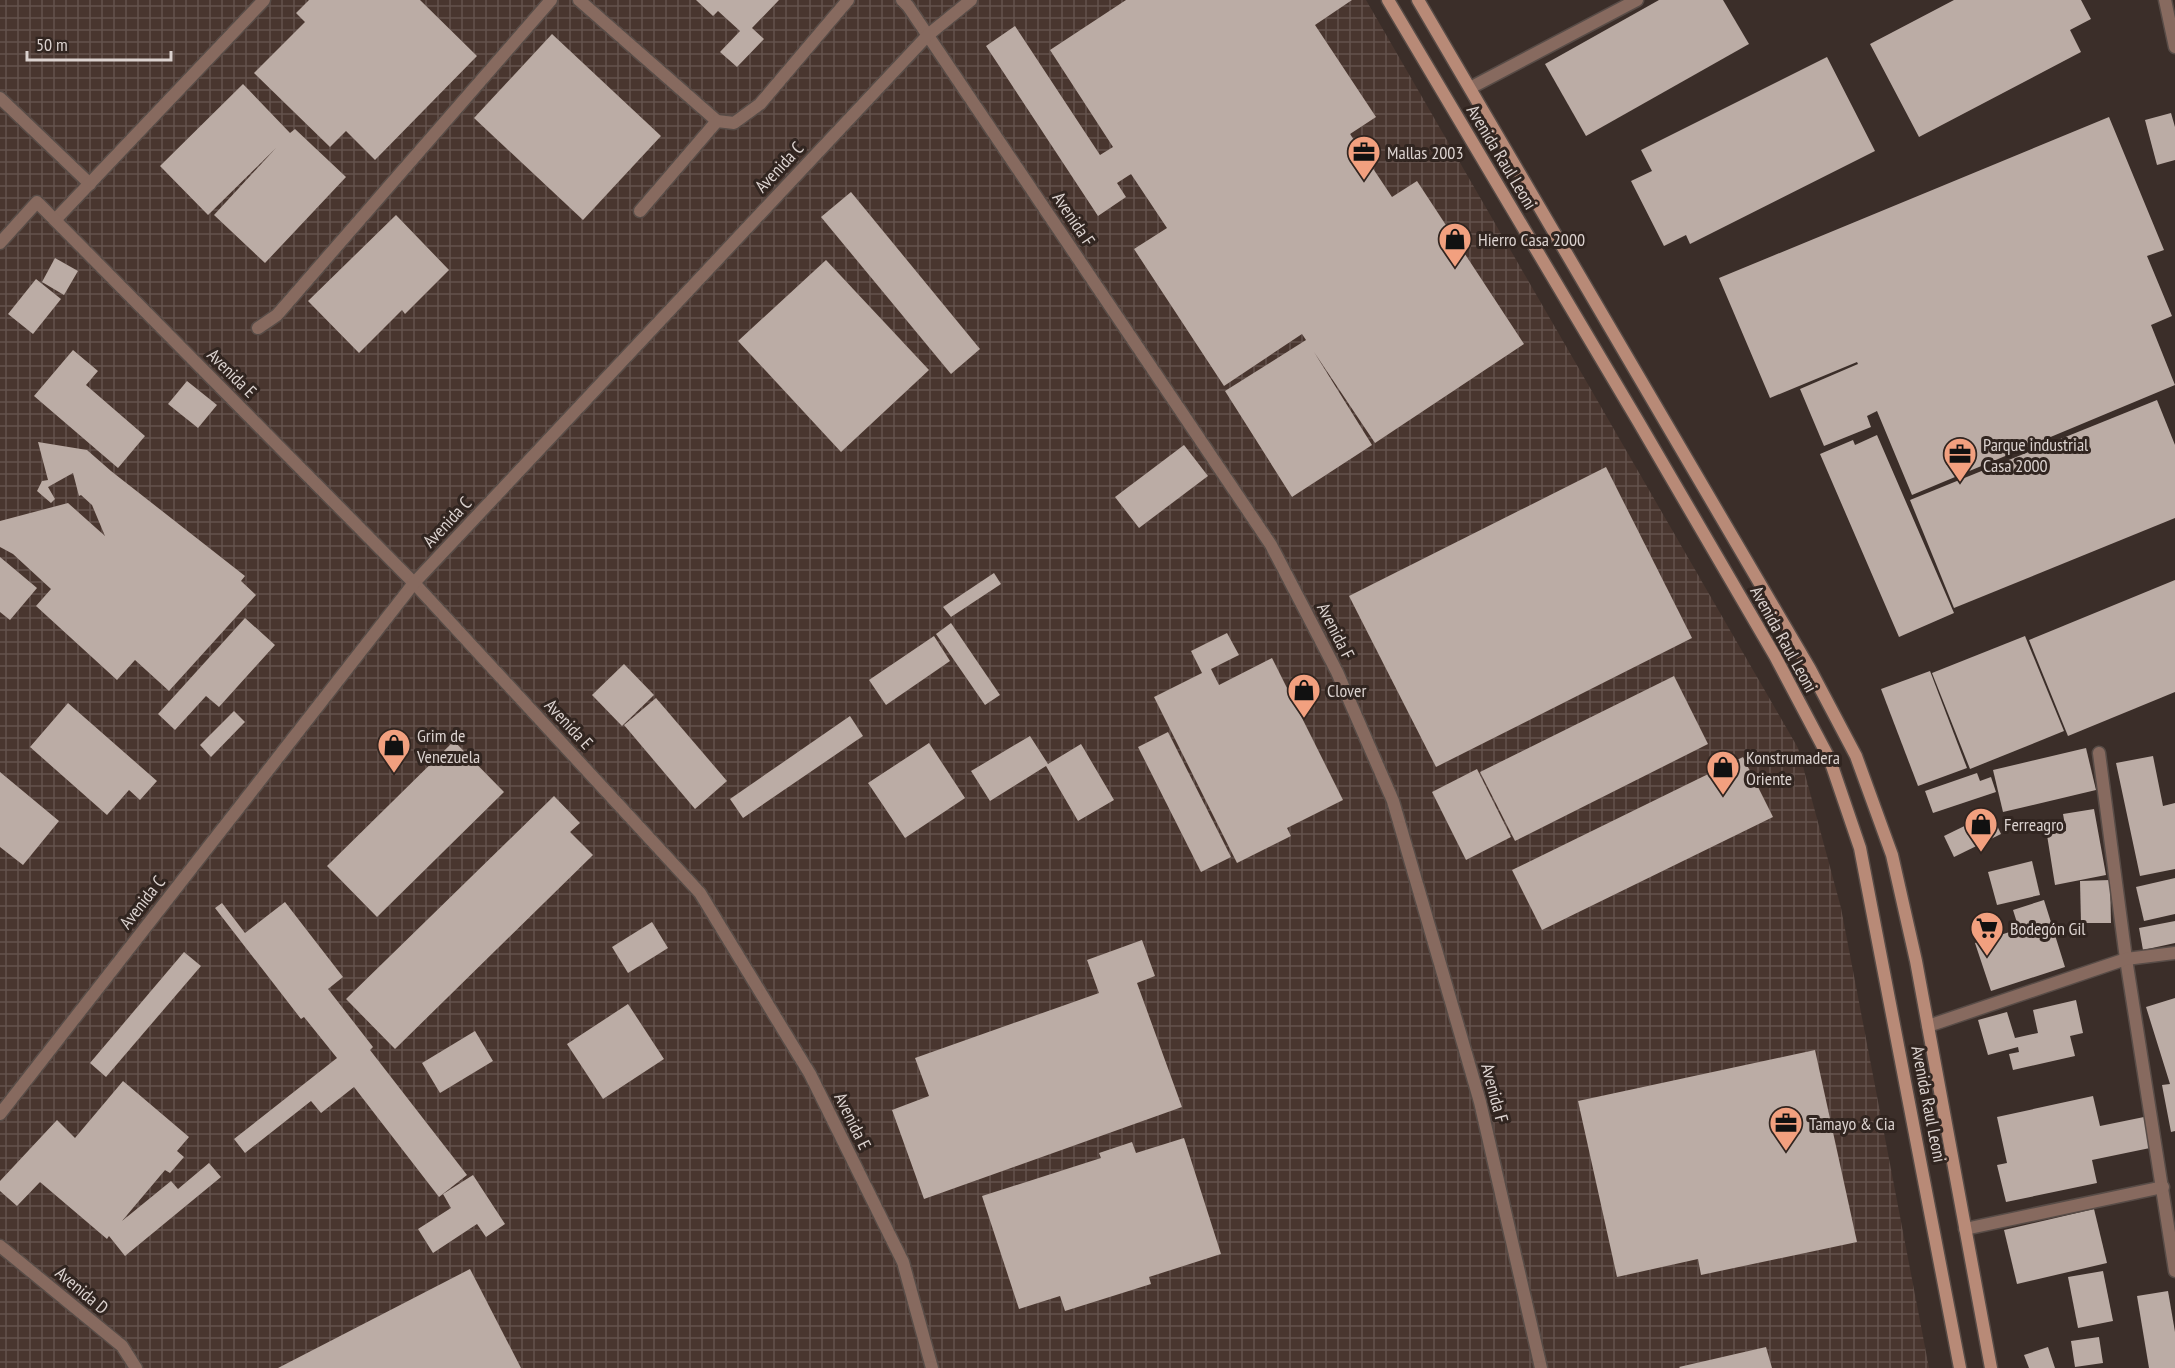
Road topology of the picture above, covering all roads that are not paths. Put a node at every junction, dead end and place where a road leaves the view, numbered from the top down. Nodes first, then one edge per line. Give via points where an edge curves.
1 (264, 0) edge
2 (551, 0) edge
3 (579, 0) edge
4 (848, 0) edge
5 (902, 0) edge
6 (971, 0) edge
7 (1388, 0) edge
8 (1418, 0) edge
9 (1636, 0) edge
10 (2165, 0) edge
11 (928, 35) junction
12 (2175, 47) edge
13 (1470, 88) junction
14 (0, 98) edge
15 (717, 121) junction
16 (90, 184) junction
17 (640, 211) dead end
18 (55, 220) junction
19 (0, 243) edge
20 (258, 328) dead end
21 (414, 583) junction
22 (2099, 753) dead end
23 (2175, 953) edge
24 (2126, 959) junction
25 (1928, 1026) junction
26 (0, 1114) edge
27 (2163, 1187) junction
28 (1965, 1229) junction
29 (0, 1246) edge
30 (2175, 1271) edge
31 (136, 1368) edge
32 (932, 1368) edge
33 (1541, 1368) edge
34 (1960, 1368) edge
35 (1990, 1368) edge

1 - 16 street
2 - 20 street via 277,315
3 - 15 street
4 - 15 street via 760,104 734,123
5 - 11 street, Avenida F
6 - 11 street, Avenida C
7 - 34 main road, Avenida Raul Leoni via 1638,420 1775,656 1830,760 1860,848
8 - 13 main road, Avenida Raul Leoni
9 - 13 street
10 - 12 street
11 - 21 street, Avenida C
11 - 33 street, Avenida F via 1271,545 1336,672 1394,801 1480,1102
13 - 25 main road, Avenida Raul Leoni via 1810,669 1856,756 1892,855
14 - 16 street
15 - 17 street
16 - 18 street
18 - 19 street, Avenida E via 37,202
18 - 21 street, Avenida E
21 - 26 street, Avenida C
21 - 32 street, Avenida E via 700,893 810,1074 903,1262
22 - 24 street
23 - 24 street
24 - 25 street
24 - 27 street
25 - 28 main road, Avenida Raul Leoni
27 - 28 street
27 - 30 street
28 - 35 main road, Avenida Raul Leoni
29 - 31 street, Avenida D via 122,1346

